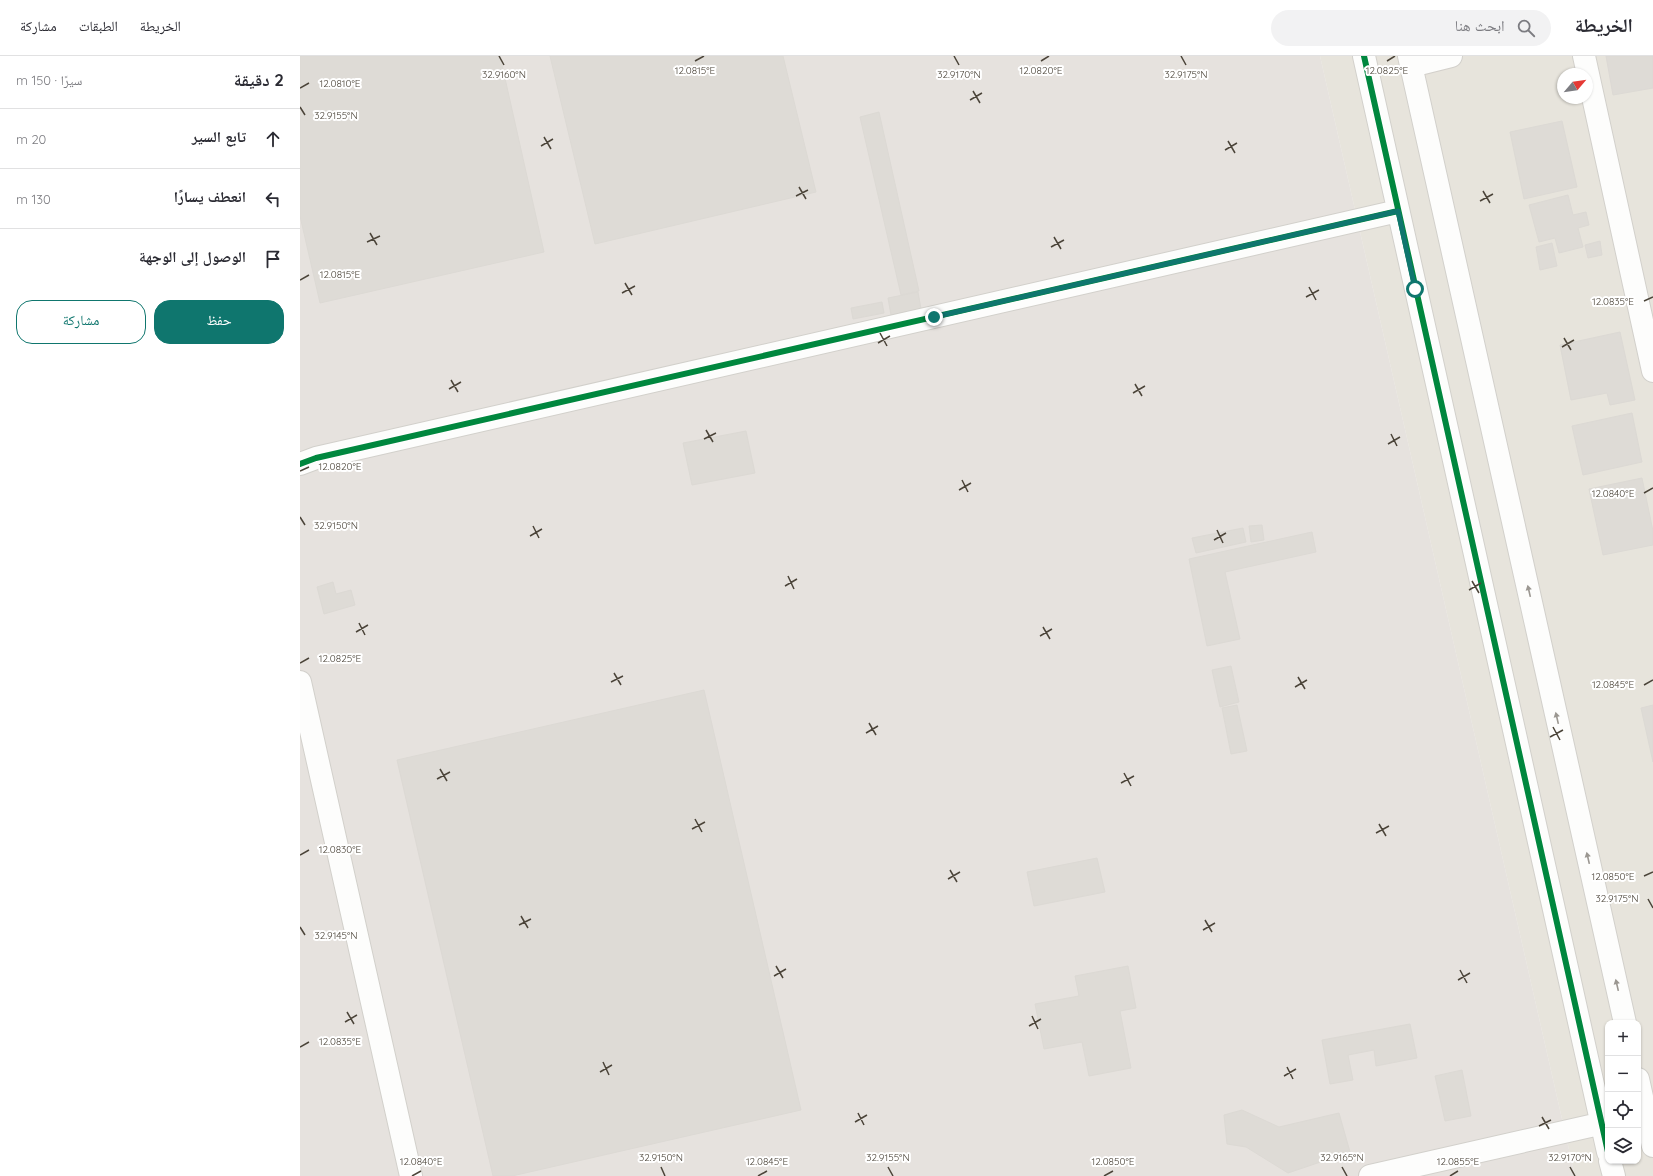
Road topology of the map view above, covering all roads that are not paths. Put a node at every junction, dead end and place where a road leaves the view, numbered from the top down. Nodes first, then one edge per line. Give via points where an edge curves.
1 (1364, 56) edge
2 (1452, 56) edge
3 (1584, 56) edge
4 (1410, 61) edge
5 (1398, 211) junction
6 (1653, 371) edge
7 (300, 464) edge
8 (300, 682) edge
9 (1624, 1020) edge
10 (1641, 1092) edge
11 (1646, 1113) edge
12 (1605, 1122) edge
13 (1653, 1146) edge
14 (1611, 1164) edge
15 (411, 1176) edge
16 (1370, 1176) edge
17 (1614, 1176) edge

1 - 5 street
2 - 4 street
3 - 6 street
9 -> 4 street
5 - 7 street via 316,458
5 - 12 street
8 - 15 street
10 - 11 street
11 - 13 street
12 - 16 street
14 - 17 street

